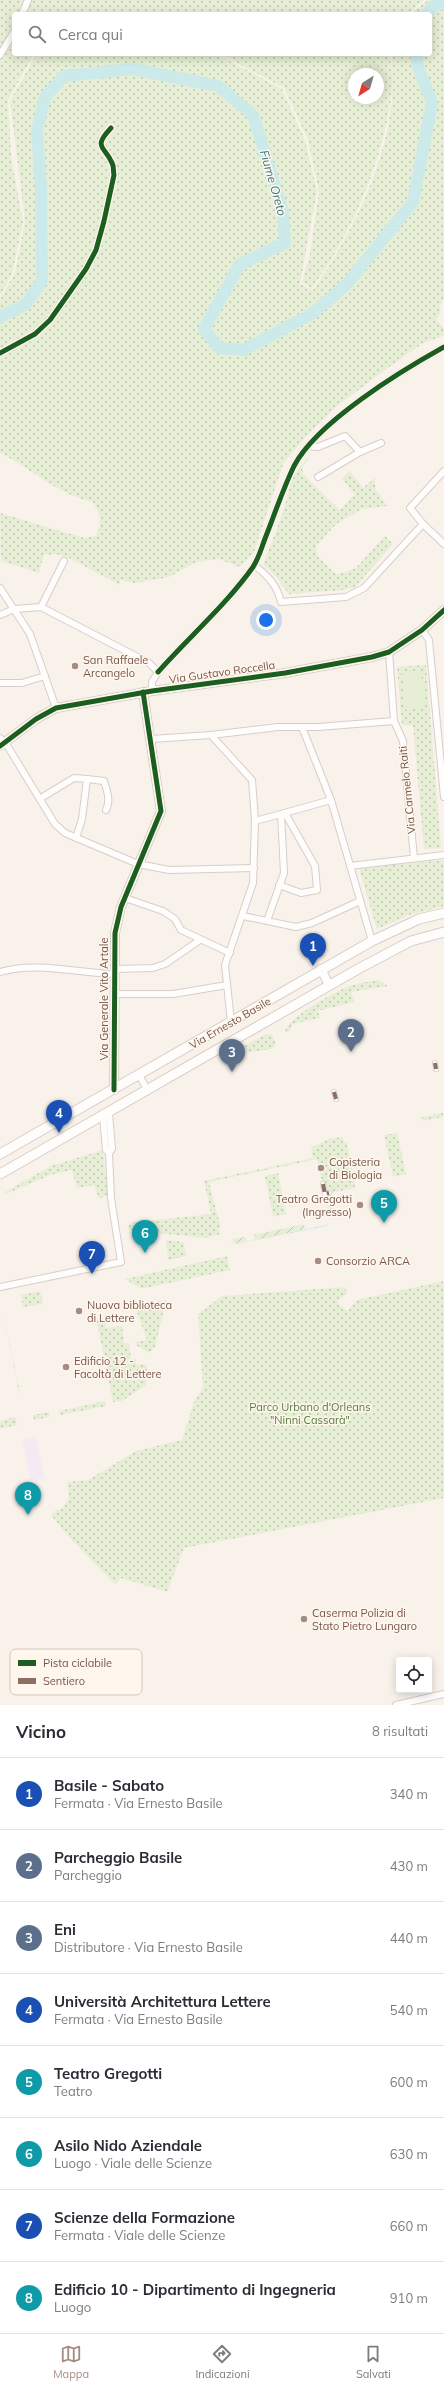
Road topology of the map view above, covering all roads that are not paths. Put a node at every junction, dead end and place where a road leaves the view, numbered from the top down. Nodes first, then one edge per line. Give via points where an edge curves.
1 (28, 0) edge
2 (23, 12) edge
3 (12, 35) edge
4 (0, 55) edge
5 (111, 128) dead end
6 (444, 347) edge
7 (0, 353) edge
8 (381, 443) dead end
9 (309, 446) junction
10 (360, 452) junction
11 (444, 471) edge
12 (318, 477) dead end
13 (423, 524) junction
14 (444, 544) edge
15 (64, 561) dead end
16 (254, 565) junction
17 (0, 588) edge
18 (41, 607) junction
19 (14, 609) junction
20 (444, 610) edge
21 (0, 614) edge
22 (422, 630) junction
23 (389, 652) junction
24 (158, 672) junction
25 (45, 676) junction
26 (0, 683) edge
27 (152, 691) junction
28 (143, 692) junction
29 (56, 708) junction
30 (437, 715) junction
31 (444, 715) edge
32 (394, 721) junction
33 (302, 727) junction
34 (211, 735) junction
35 (150, 739) junction
36 (2, 742) edge
37 (87, 779) junction
38 (444, 797) edge
39 (41, 798) junction
40 (332, 800) junction
41 (106, 810) dead end
42 (283, 813) junction
43 (255, 821) junction
44 (76, 838) junction
45 (444, 855) edge
46 (414, 858) junction
47 (138, 864) junction
48 (350, 866) junction
49 (254, 868) junction
50 (279, 886) junction
51 (125, 898) junction
52 (360, 901) junction
53 (444, 913) edge
54 (243, 916) junction
55 (267, 921) junction
56 (444, 932) edge
57 (200, 940) junction
58 (372, 941) junction
59 (230, 953) junction
60 (320, 969) junction
61 (114, 971) junction
62 (0, 972) edge
63 (227, 985) junction
64 (329, 985) junction
65 (115, 994) junction
66 (231, 1022) junction
67 (435, 1063) dead end
68 (436, 1070) dead end
69 (139, 1075) junction
70 (114, 1090) junction
71 (148, 1091) junction
72 (334, 1092) dead end
73 (336, 1099) dead end
74 (106, 1115) junction
75 (1, 1152) edge
76 (0, 1174) edge
77 (323, 1184) dead end
78 (329, 1193) dead end
79 (0, 1287) edge
80 (444, 1694) edge
81 (405, 1704) edge
82 (396, 1705) edge

1 - 2 street
3 - 4 street
5 - 7 street via 104,135 101,146 112,163 114,175 96,250 50,320 35,334
6 - 9 street via 376,389
8 - 10 street
9 - 10 street via 318,447 345,436
9 - 16 street via 295,464 286,483
10 - 12 street
11 - 13 street via 410,508
13 - 14 street
13 - 16 street via 364,588 346,597 281,602 278,589
15 - 18 street
16 - 24 street
17 - 19 street
18 - 19 street
18 - 24 street via 136,655
19 - 21 street
19 - 25 street via 30,634
20 - 22 street, Via Gustavo Roccella
22 - 23 street, Via Gustavo Roccella
22 - 30 street via 430,640
23 - 27 street, Via Gustavo Roccella via 285,673
23 - 32 street, Via Carmelo Raiti
24 - 27 street via 152,682
25 - 26 street via 22,683
25 - 29 street
27 - 28 street, Via Gustavo Roccella
28 - 29 street, Via Gustavo Roccella
28 - 35 street, Via Generale Vito Artale
29 - 36 street, Via Gustavo Roccella
30 - 31 street
30 - 38 street
32 - 33 street
32 - 46 street, Via Carmelo Raiti via 403,741
33 - 34 street via 278,727
33 - 40 street
34 - 35 street
34 - 43 street via 252,780
35 - 47 street, Via Generale Vito Artale via 161,811
36 - 39 street
37 - 39 street via 74,778
37 - 41 street via 104,781 108,793
37 - 44 street via 82,819
39 - 44 street via 55,824
40 - 42 street
40 - 48 street
42 - 43 street
42 - 50 street via 284,873
42 - 50 street via 315,866 317,890 301,893
43 - 49 street
44 - 47 street
45 - 46 street
46 - 48 street
47 - 49 street via 169,870
47 - 51 street, Via Generale Vito Artale
48 - 52 street
49 - 54 street via 253,883
50 - 55 street
51 - 57 street via 162,911 175,919 181,930
51 - 61 street, Via Generale Vito Artale via 115,933
52 - 55 street via 312,923 296,927
52 - 58 street
53 - 58 main road, Via Ernesto Basile via 419,919
54 - 55 street
54 - 59 street
56 - 64 main road, Via Ernesto Basile via 411,941
57 - 59 street
57 - 61 street via 165,964 153,968
58 - 60 main road, Via Ernesto Basile
59 - 63 street via 225,965
60 - 64 street
60 - 66 main road, Via Ernesto Basile
61 - 62 street via 41,967 14,968
61 - 65 street, Via Generale Vito Artale
63 - 65 street via 173,994
63 - 66 street
64 - 71 main road, Via Ernesto Basile
65 - 70 street, Via Generale Vito Artale
66 - 69 main road, Via Ernesto Basile
67 - 68 street
69 - 70 main road, Via Ernesto Basile
69 - 71 street
70 - 75 main road, Via Ernesto Basile
71 - 74 main road, Via Ernesto Basile
72 - 73 street
74 - 76 main road, Via Ernesto Basile
74 - 79 street via 111,1198 121,1262
77 - 78 street via 325,1194
80 - 81 street
81 - 82 street

